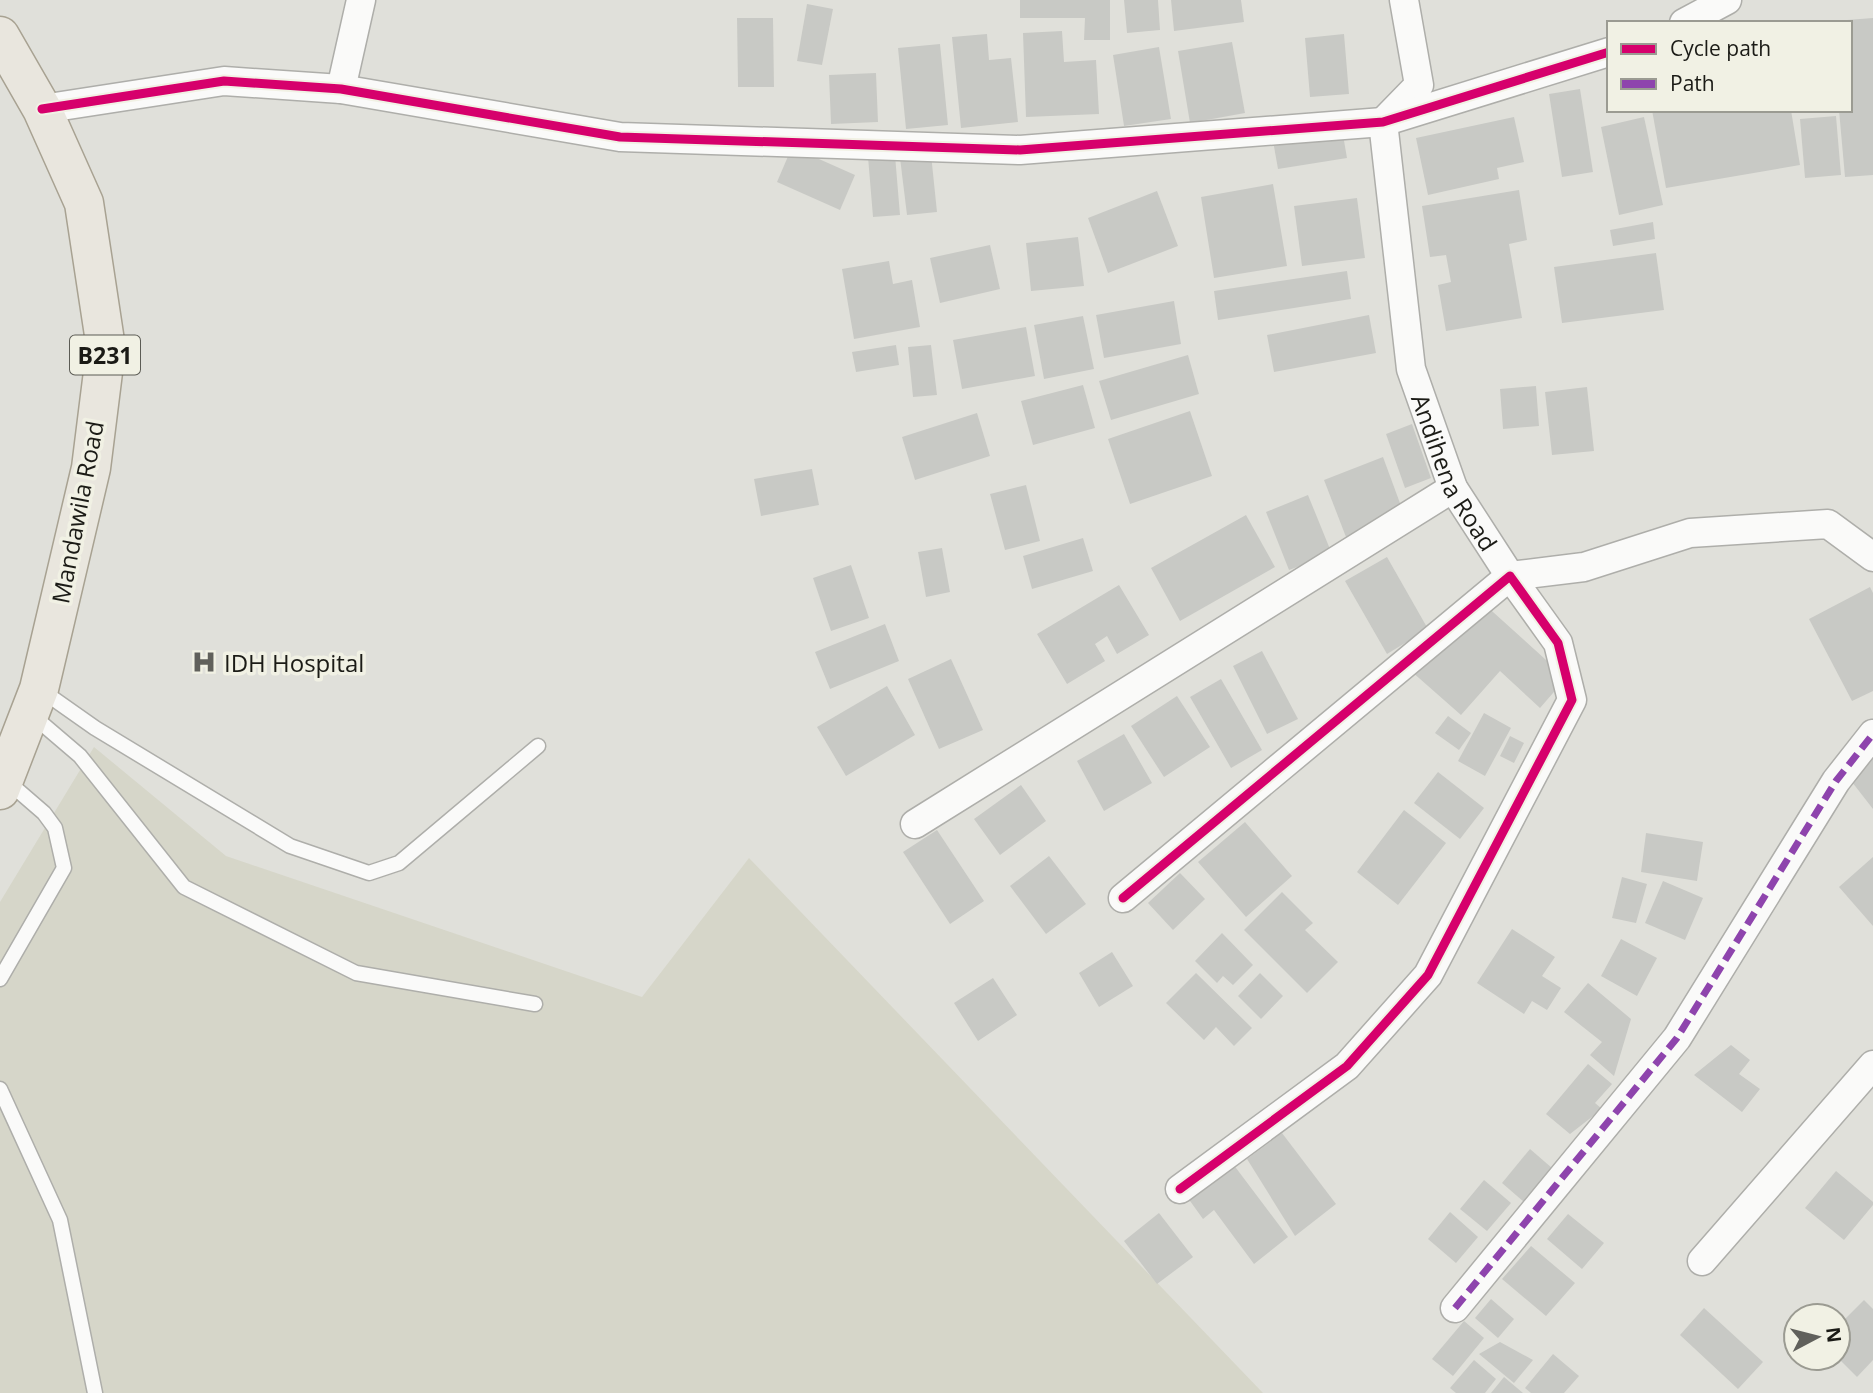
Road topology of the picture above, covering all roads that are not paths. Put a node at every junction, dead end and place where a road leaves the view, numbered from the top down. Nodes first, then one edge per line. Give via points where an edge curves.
1 (361, 0) edge
2 (1404, 0) edge
3 (1727, 0) edge
4 (1688, 21) edge
5 (0, 36) edge
6 (1607, 53) edge
7 (341, 89) junction
8 (42, 108) junction
9 (1383, 122) junction
10 (1453, 488) junction
11 (1873, 557) edge
12 (1510, 576) junction
13 (35, 701) junction
14 (1873, 734) edge
15 (538, 746) dead end
16 (3, 785) edge
17 (915, 824) dead end
18 (1124, 898) dead end
19 (0, 979) edge
20 (536, 1004) dead end
21 (1873, 1065) edge
22 (0, 1090) edge
23 (1180, 1189) dead end
24 (1702, 1261) dead end
25 (1455, 1308) dead end
26 (96, 1393) edge

1 - 7 street
2 - 9 street via 1419,85
3 - 4 street
5 - 8 main road, Mandawila Road / B231
6 - 9 street
7 - 8 street via 224,81
7 - 9 street via 620,137 1020,150
8 - 13 main road, Mandawila Road / B231 via 84,203 106,348 91,468
9 - 10 street, Andihena Road via 1411,369
10 - 12 street, Andihena Road
10 - 17 street
11 - 12 street, Andihena Road via 1828,524 1689,533 1584,567
12 - 18 street
12 - 23 street via 1558,643 1572,700 1428,975 1347,1066
13 - 15 lane via 95,728 290,846 369,873 399,863
13 - 16 main road, Mandawila Road / B231
13 - 20 lane via 184,887 356,973
14 - 25 street via 1836,781 1677,1038
16 - 19 lane via 44,813 55,828 64,868
21 - 24 street
22 - 26 lane via 60,1220

